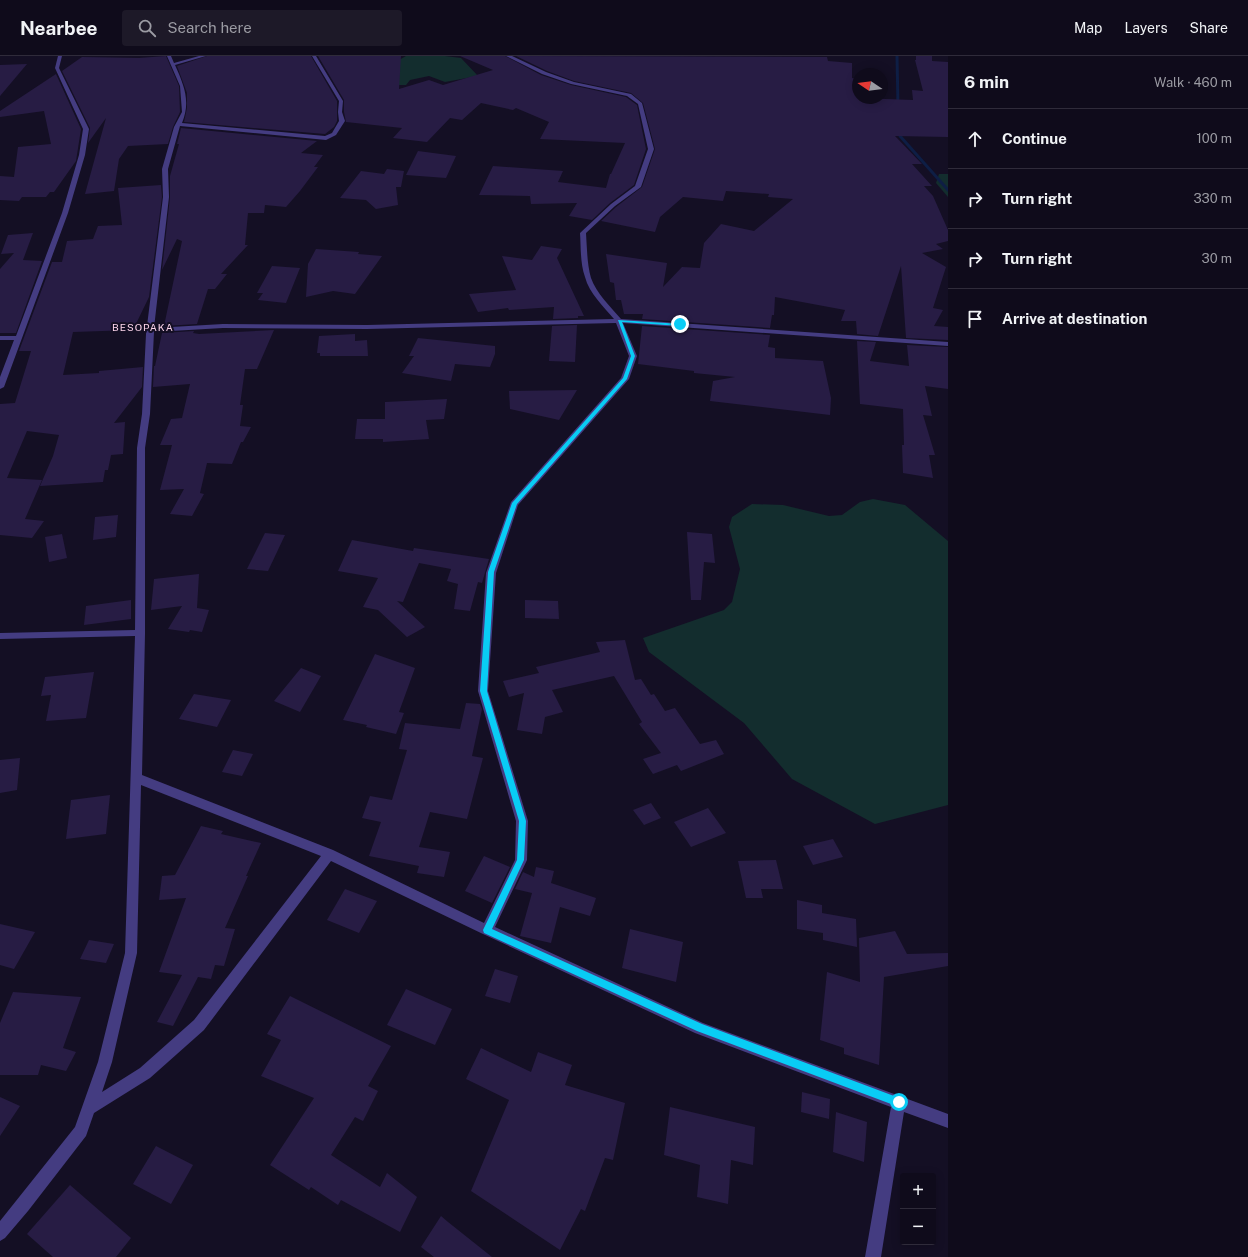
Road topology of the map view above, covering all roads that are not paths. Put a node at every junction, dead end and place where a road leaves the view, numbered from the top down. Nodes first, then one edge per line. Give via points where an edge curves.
1 (60, 56) edge
2 (169, 56) edge
3 (204, 56) edge
4 (314, 56) edge
5 (508, 56) edge
6 (174, 64) junction
7 (179, 124) junction
8 (619, 321) junction
9 (151, 330) junction
10 (0, 338) edge
11 (18, 338) junction
12 (948, 344) edge
13 (0, 387) edge
14 (140, 634) junction
15 (0, 636) edge
16 (136, 778) junction
17 (330, 854) junction
18 (487, 930) junction
19 (899, 1102) junction
20 (89, 1108) junction
21 (948, 1121) edge
22 (0, 1233) edge
23 (873, 1257) edge

1 - 11 street via 57,68 86,129 82,155 65,213
2 - 6 street
3 - 6 street
4 - 7 street via 341,101 342,121 334,134 326,138
5 - 8 street via 544,73 574,83 629,95 640,103 651,149 638,187 613,205 583,233 588,278 596,293
6 - 7 street via 182,86 184,112
7 - 9 street via 165,169 164,223
8 - 9 street via 367,327 223,326
8 - 12 street
8 - 18 street via 633,356 625,379 514,504 491,572 483,691 522,821 521,860
9 - 14 street via 146,414 141,448
10 - 11 street
11 - 13 street
14 - 15 street via 116,632
14 - 16 street
16 - 17 street
16 - 20 street via 131,953 105,1062
17 - 18 street
17 - 20 street via 199,1025 145,1073
18 - 19 street via 700,1028
19 - 21 street
19 - 23 street
20 - 22 street via 80,1131

